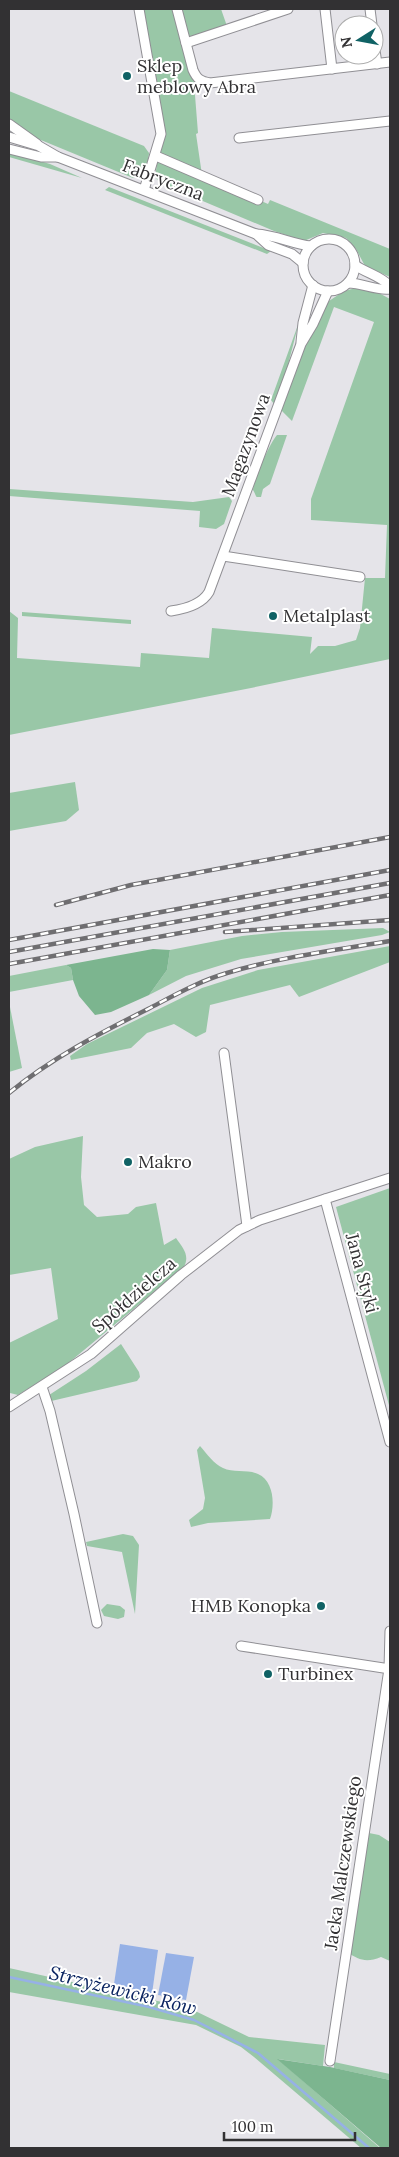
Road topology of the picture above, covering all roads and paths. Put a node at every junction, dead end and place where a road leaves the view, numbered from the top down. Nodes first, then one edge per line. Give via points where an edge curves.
1 (139, 9) edge
2 (177, 9) edge
3 (288, 9) edge
4 (325, 9) edge
5 (186, 42) junction
6 (368, 65) edge
7 (332, 69) junction
8 (390, 121) edge
9 (9, 124) edge
10 (9, 138) edge
11 (239, 138) dead end
12 (39, 146) junction
13 (9, 149) edge
14 (156, 156) junction
15 (58, 157) junction
16 (144, 190) junction
17 (258, 200) dead end
18 (256, 234) junction
19 (311, 246) junction
20 (304, 264) junction
21 (356, 265) junction
22 (348, 283) junction
23 (313, 285) junction
24 (390, 288) edge
25 (328, 291) junction
26 (300, 344) junction
27 (223, 556) junction
28 (360, 577) dead end
29 (171, 611) dead end
30 (224, 1053) dead end
31 (390, 1178) edge
32 (325, 1199) junction
33 (247, 1226) junction
34 (42, 1387) junction
35 (9, 1407) edge
36 (390, 1442) edge
37 (97, 1623) dead end
38 (390, 1631) edge
39 (241, 1646) dead end
40 (389, 1669) edge
41 (330, 2062) dead end

1 - 14 street via 160,124
2 - 5 street
3 - 5 street
4 - 7 street
5 - 7 street via 196,76 202,81
6 - 7 street
8 - 11 street
9 - 12 street
10 - 12 street, Fabryczna
12 - 15 street, Fabryczna
13 - 15 street, Fabryczna via 41,157
14 - 16 street
14 - 17 street
15 - 16 street, Fabryczna
16 - 18 street, Fabryczna
18 - 19 street, Fabryczna via 271,234
18 - 20 street, Fabryczna
19 - 20 street
19 - 21 street via 324,239 340,240 351,250
20 - 23 street
21 - 22 street
21 - 24 street via 385,280
22 - 24 street via 382,290
22 - 25 street
23 - 25 street
23 - 26 street, Magazynowa
25 - 26 street, Magazynowa
26 - 27 street, Magazynowa
27 - 28 street
27 - 29 street, Magazynowa via 205,598
30 - 33 street
31 - 32 street, Spółdzielcza
32 - 33 street, Spółdzielcza
32 - 36 street, Jana Styki
33 - 34 street, Spółdzielcza via 181,1275 91,1354
34 - 35 street, Spółdzielcza
34 - 37 street
38 - 40 street
39 - 40 street
40 - 41 street, Jacka Malczewskiego

